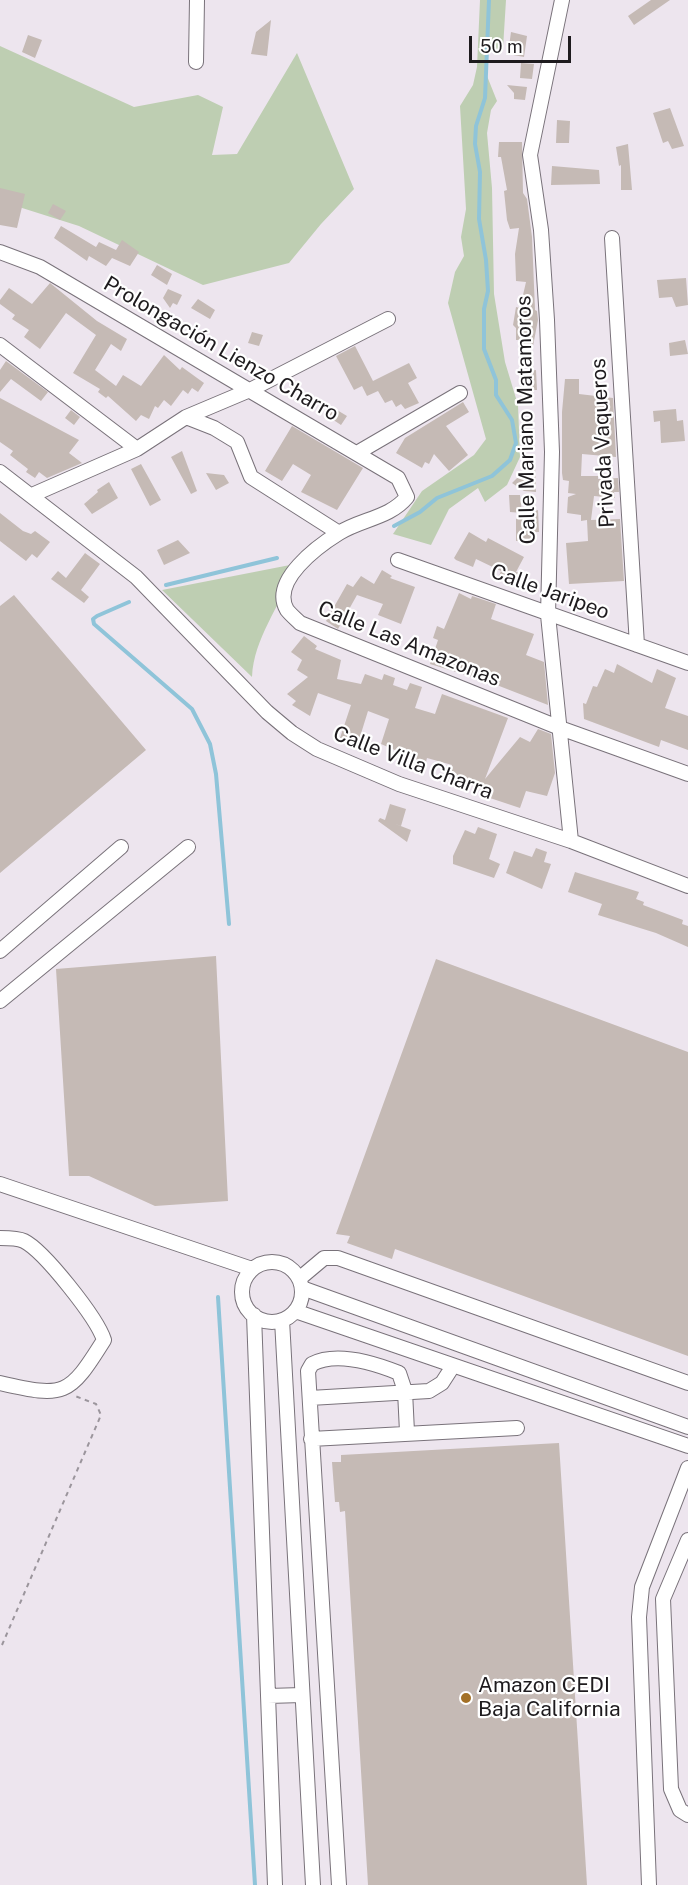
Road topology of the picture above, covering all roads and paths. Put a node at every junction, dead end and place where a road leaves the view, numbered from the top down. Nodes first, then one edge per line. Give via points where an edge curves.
1 (197, 0) edge
2 (562, 0) edge
3 (196, 62) dead end
4 (612, 238) dead end
5 (0, 252) edge
6 (388, 319) dead end
7 (0, 345) edge
8 (250, 390) junction
9 (460, 393) dead end
10 (186, 417) junction
11 (137, 449) junction
12 (357, 453) junction
13 (0, 472) edge
14 (32, 495) junction
15 (407, 497) joint
16 (339, 533) junction
17 (398, 560) dead end
18 (548, 615) junction
19 (637, 645) junction
20 (688, 663) edge
21 (560, 728) junction
22 (688, 774) edge
23 (571, 841) junction
24 (121, 847) dead end
25 (188, 847) dead end
26 (688, 886) edge
27 (0, 951) edge
28 (0, 1001) edge
29 (0, 1184) edge
30 (0, 1238) edge
31 (252, 1269) junction
32 (301, 1284) junction
33 (295, 1311) junction
34 (254, 1315) junction
35 (282, 1320) junction
36 (453, 1366) junction
37 (0, 1383) edge
38 (688, 1383) edge
39 (62, 1390) junction
40 (405, 1390) junction
41 (310, 1398) junction
42 (688, 1427) edge
43 (517, 1428) dead end
44 (407, 1432) junction
45 (311, 1439) junction
46 (688, 1446) edge
47 (688, 1468) edge
48 (688, 1540) edge
49 (2, 1645) dead end
50 (302, 1695) junction
51 (268, 1696) junction
52 (688, 1815) edge
53 (275, 1885) edge
54 (313, 1885) edge
55 (339, 1885) edge
56 (650, 1885) edge

1 - 3 street
2 - 18 street, Calle Mariano Matamoros via 530,155 548,320 552,452
4 - 19 street, Privada Vaqueros
5 - 8 street, Prolongación Lienzo Charro via 40,267
6 - 8 street
7 - 11 street
8 - 10 street
8 - 12 street, Prolongación Lienzo Charro
9 - 12 street
10 - 11 street
10 - 16 street via 237,442 251,477
11 - 14 street
12 - 15 street, Prolongación Lienzo Charro via 398,478
13 - 14 street, Calle Villa Charra
14 - 23 street, Calle Villa Charra via 136,577 233,679 300,738 399,784
15 - 16 street, Calle Las Amazonas via 391,511
16 - 21 street, Calle Las Amazonas via 292,571 283,589 286,609 300,623
17 - 18 street, Calle Jaripeo
18 - 19 street, Calle Jaripeo
18 - 21 street, Calle Mariano Matamoros
19 - 20 street, Calle Jaripeo
21 - 22 street, Calle Las Amazonas
21 - 23 street, Calle Mariano Matamoros
23 - 26 street, Calle Villa Charra
24 - 27 street
25 - 28 street
29 - 31 street
30 - 39 street via 23,1240 45,1259 101,1331 104,1340 81,1377
31 - 32 street via 275,1262 290,1268
31 - 34 street via 243,1289 245,1303
32 - 33 street via 302,1297
32 - 38 street via 324,1258 338,1258
32 - 42 street
33 - 35 street
33 - 36 street
34 - 35 street via 267,1321
34 - 51 street
35 - 50 street
36 - 40 street via 442,1383 429,1391
36 - 46 street
37 - 39 street via 38,1392
39 - 49 path via 96,1404 101,1414
40 - 41 street
40 - 41 street via 399,1373 360,1360 319,1360 308,1371
40 - 44 street
41 - 45 street
43 - 44 street
44 - 45 street
45 - 55 street
47 - 56 street via 642,1587 639,1617
48 - 52 street via 663,1599 671,1788 680,1810
50 - 51 street
50 - 54 street
51 - 53 street

